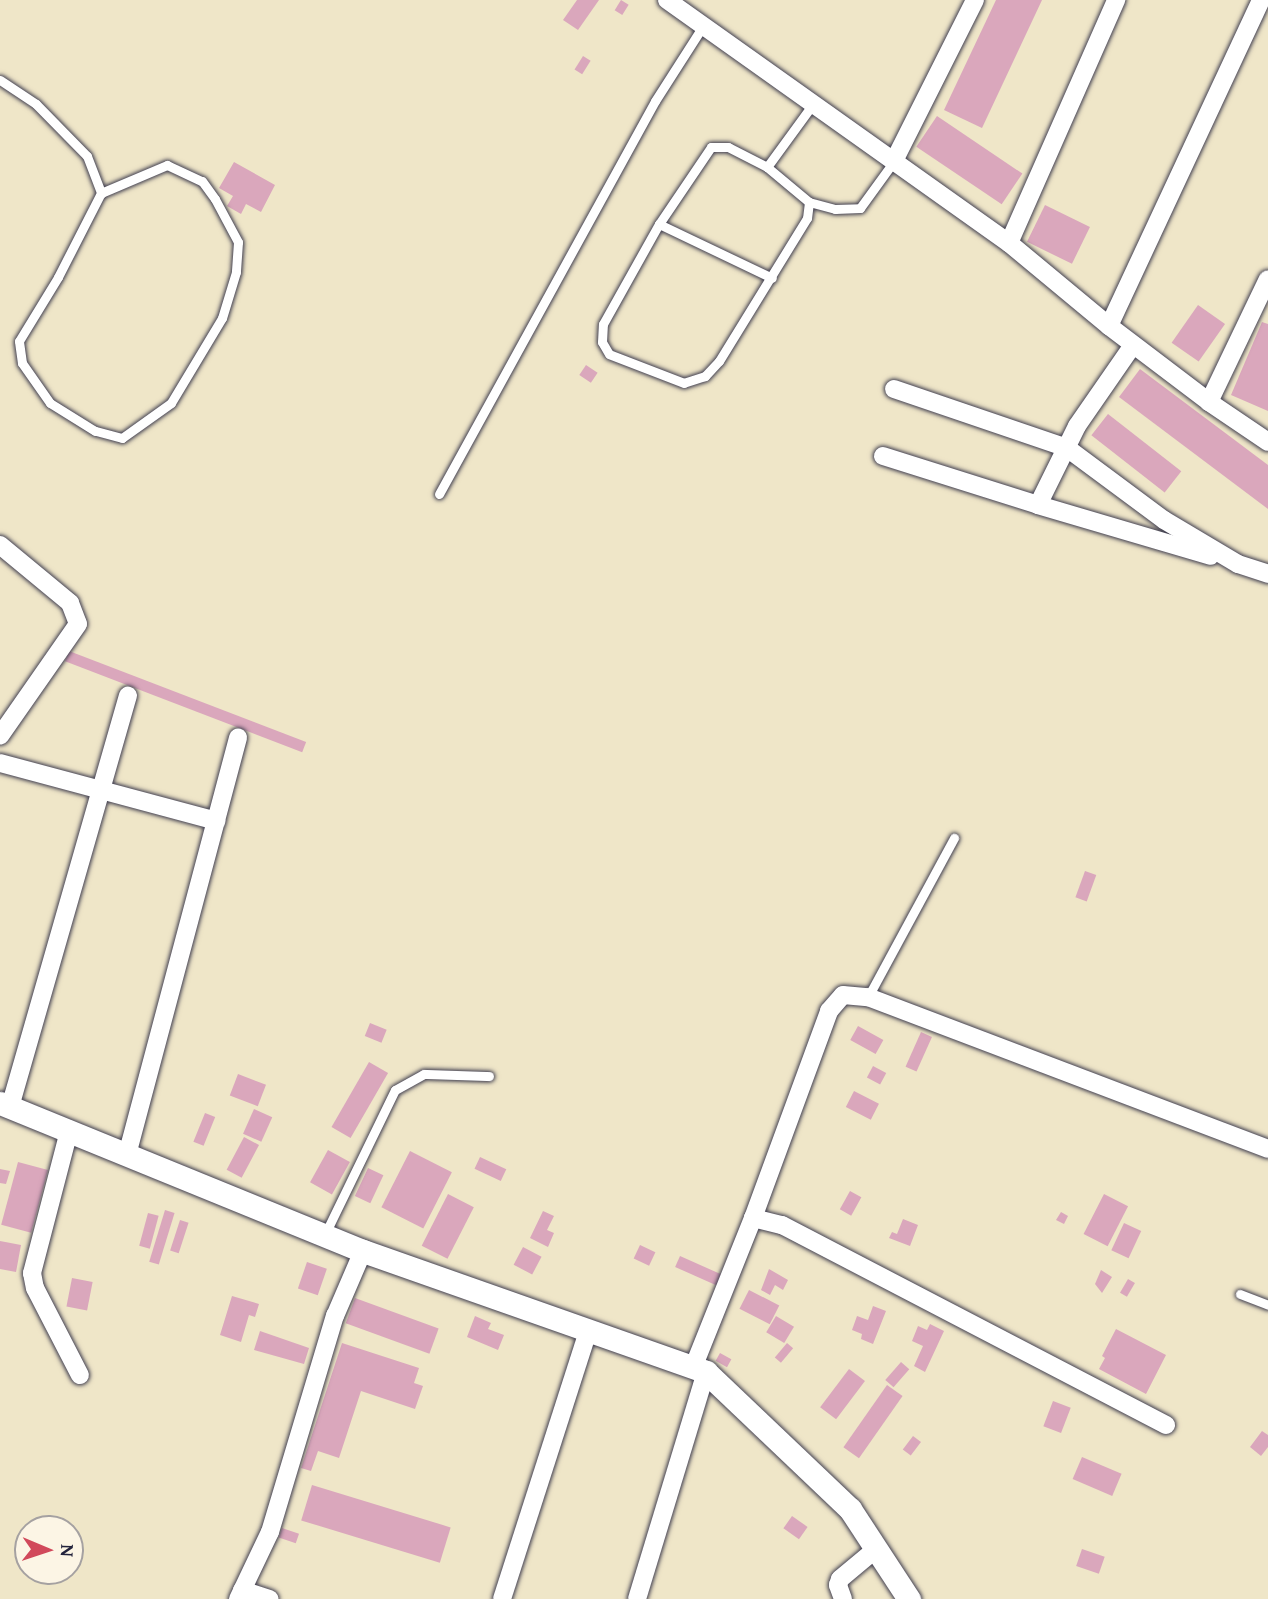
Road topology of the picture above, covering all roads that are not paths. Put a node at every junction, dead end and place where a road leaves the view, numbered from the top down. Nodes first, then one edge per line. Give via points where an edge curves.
1 (667, 0) edge
2 (975, 0) edge
3 (1116, 0) edge
4 (1261, 0) edge
5 (703, 26) junction
6 (0, 80) edge
7 (813, 104) junction
8 (894, 161) junction
9 (767, 167) junction
10 (101, 193) junction
11 (809, 202) junction
12 (659, 224) junction
13 (1009, 243) junction
14 (772, 278) junction
15 (1268, 279) edge
16 (1109, 326) junction
17 (1133, 345) junction
18 (894, 389) dead end
19 (1209, 402) junction
20 (1268, 442) edge
21 (1067, 448) junction
22 (883, 456) dead end
23 (439, 494) dead end
24 (1038, 505) junction
25 (0, 545) edge
26 (1238, 564) junction
27 (1268, 574) edge
28 (128, 696) dead end
29 (0, 736) edge
30 (238, 738) dead end
31 (0, 763) edge
32 (101, 790) junction
33 (216, 821) junction
34 (954, 838) dead end
35 (868, 997) junction
36 (489, 1076) dead end
37 (5, 1105) edge
38 (69, 1131) junction
39 (1268, 1149) edge
40 (127, 1155) junction
41 (753, 1218) junction
42 (324, 1236) junction
43 (363, 1251) junction
44 (1240, 1294) dead end
45 (1268, 1306) edge
46 (589, 1331) junction
47 (699, 1370) junction
48 (80, 1375) dead end
49 (1166, 1425) dead end
50 (876, 1549) junction
51 (240, 1595) edge
52 (270, 1599) edge
53 (502, 1599) edge
54 (637, 1599) edge
55 (843, 1599) edge
56 (909, 1599) edge

1 - 5 street
2 - 8 street
3 - 13 street
4 - 16 street
5 - 7 street
5 - 23 lane via 655,101
6 - 10 lane via 36,104 86,156
7 - 8 street
7 - 9 lane
8 - 11 lane via 860,208 835,209
8 - 13 street
9 - 11 lane
9 - 12 lane via 728,147 711,147
10 - 10 lane via 19,341 22,363 50,403 95,431 122,438 171,403 222,318 236,272 238,242 202,181 167,165
11 - 14 lane via 807,218
12 - 14 lane
12 - 14 lane via 603,324 602,342 609,354 684,383 705,376
13 - 16 street
15 - 19 street
16 - 17 street
17 - 19 street
17 - 21 street
18 - 21 street
19 - 20 street
21 - 24 street
21 - 26 street via 1164,520
22 - 24 street
24 - 26 street
25 - 29 street via 70,603 78,624
26 - 27 street
28 - 32 street
30 - 33 street
31 - 32 street
32 - 33 street
32 - 37 street
33 - 40 street
34 - 35 lane
35 - 39 street
35 - 41 street via 843,995 829,1010
36 - 42 lane via 424,1074 395,1090
37 - 38 street
38 - 40 street
38 - 48 street via 32,1273 35,1288
40 - 42 street
41 - 47 street
41 - 49 street via 782,1224
42 - 43 street
43 - 46 street
43 - 51 street via 335,1315 270,1532
44 - 45 lane
46 - 47 street
46 - 53 street
47 - 50 street via 850,1510
47 - 54 street
50 - 55 street via 840,1579
50 - 56 street
51 - 52 street

